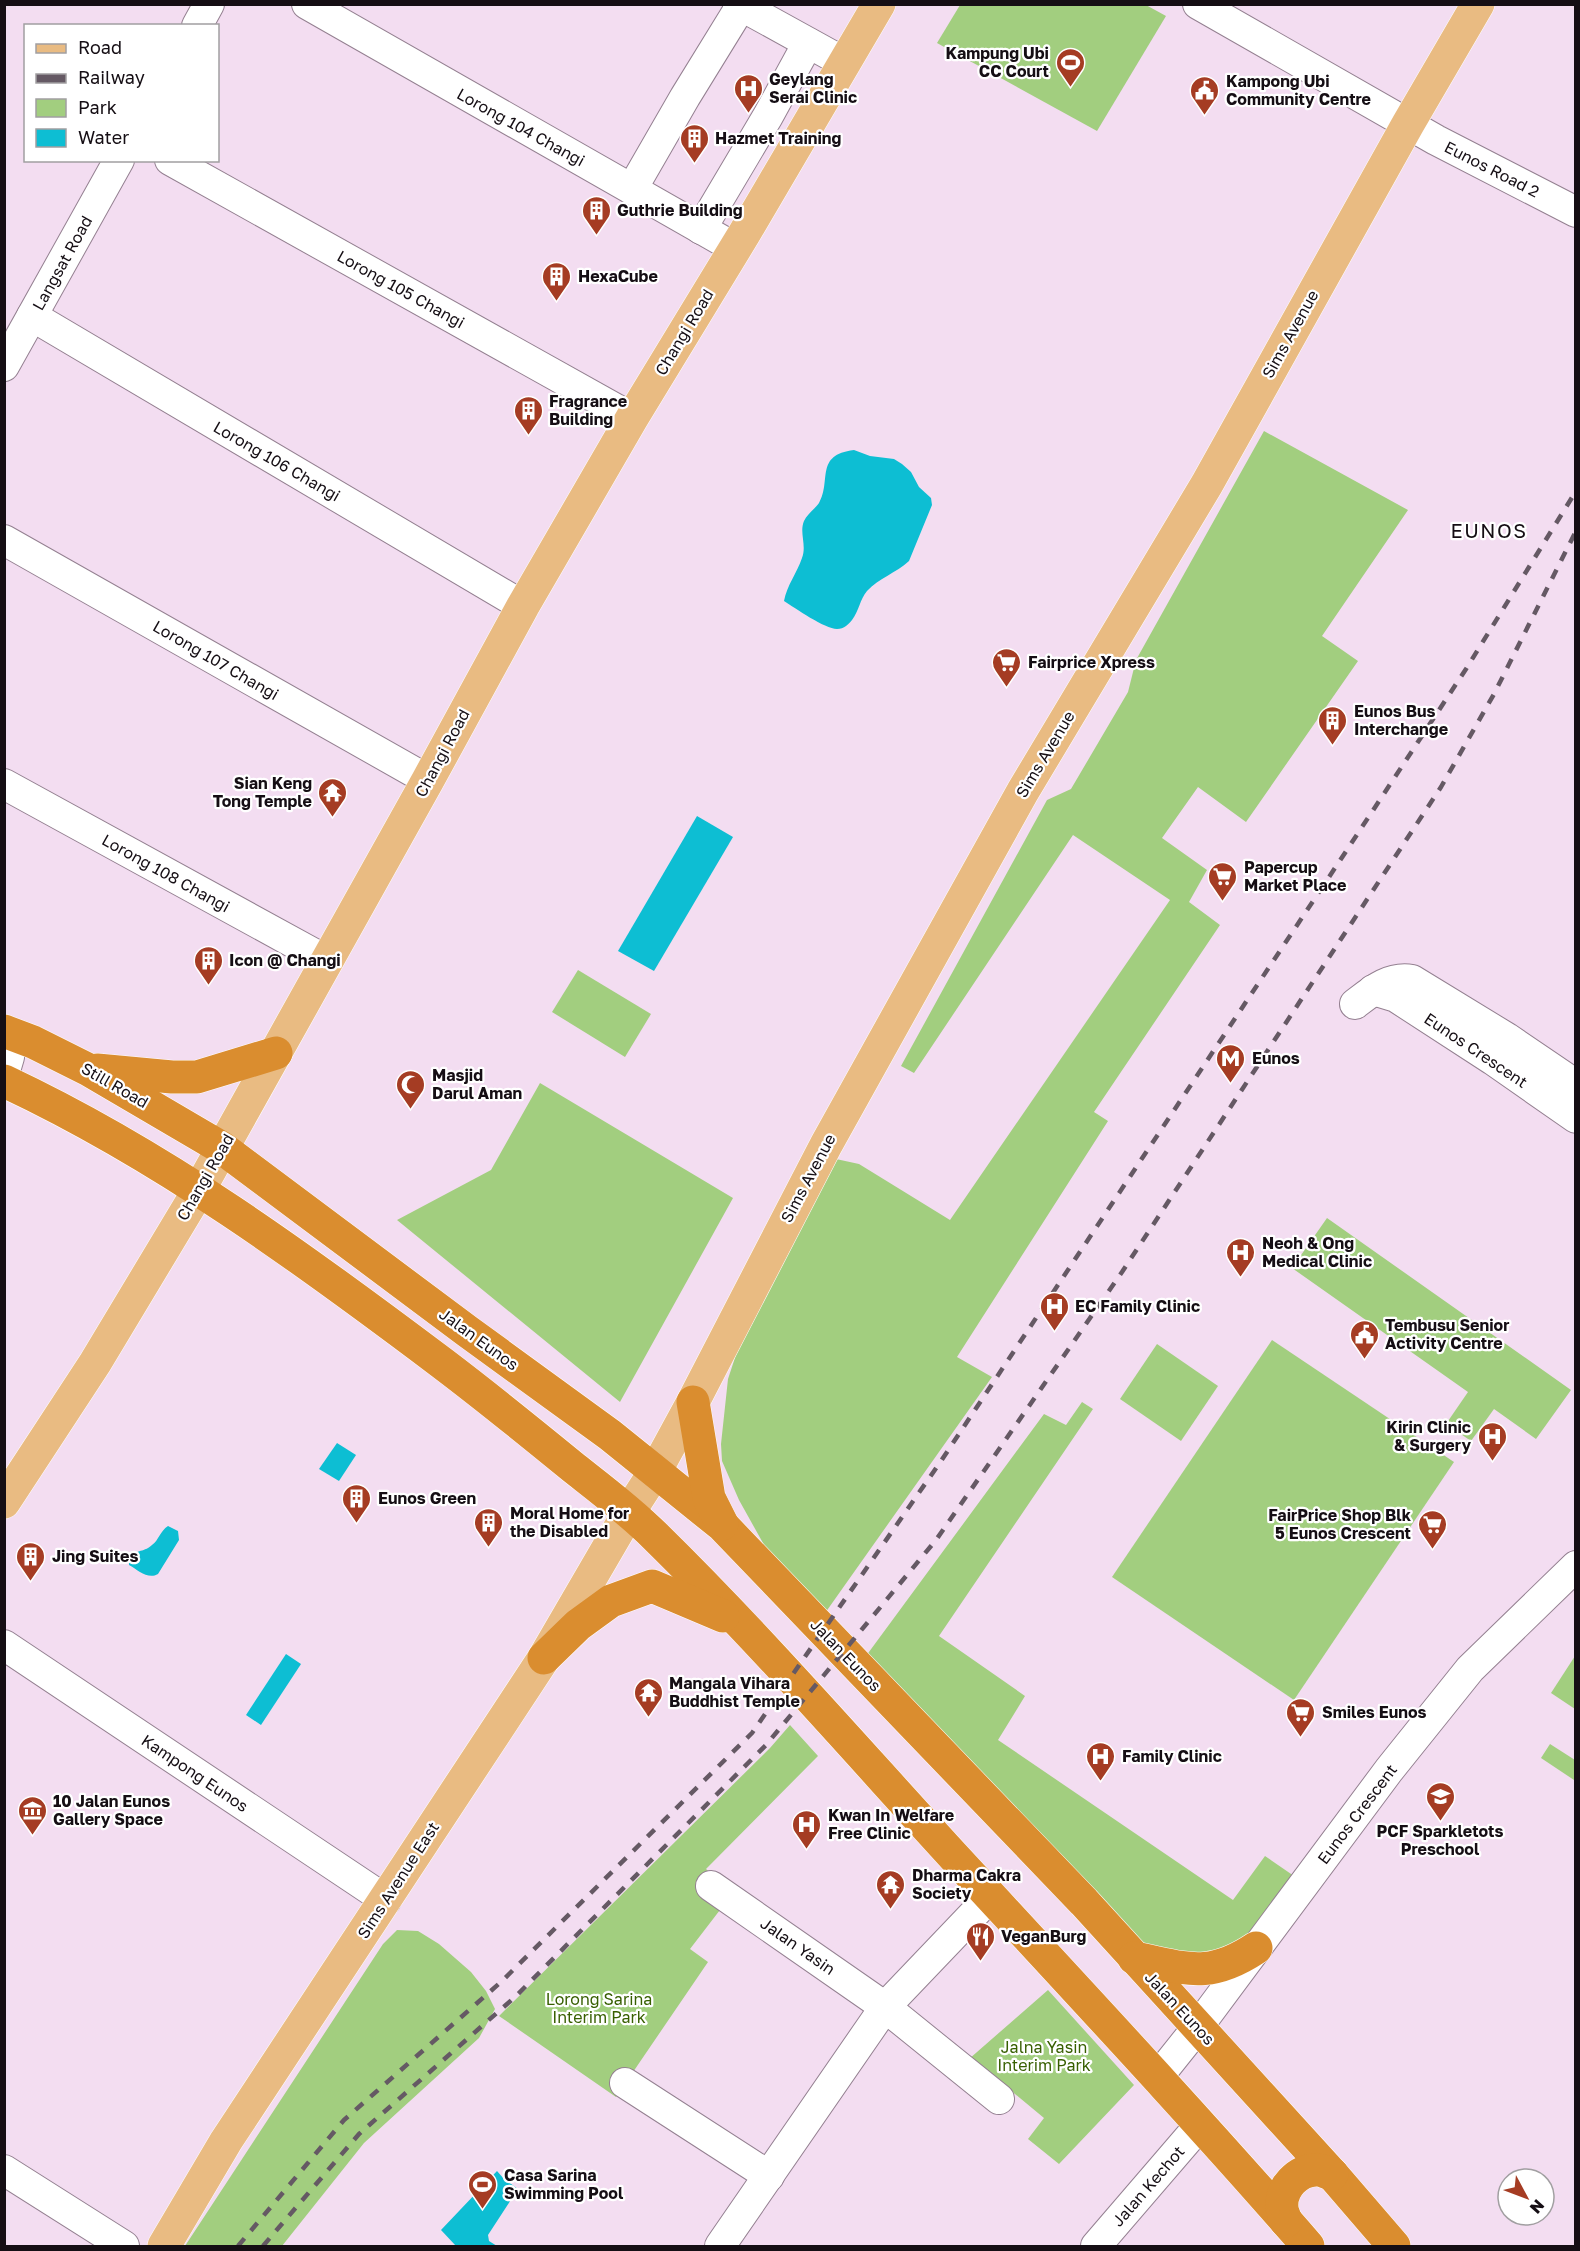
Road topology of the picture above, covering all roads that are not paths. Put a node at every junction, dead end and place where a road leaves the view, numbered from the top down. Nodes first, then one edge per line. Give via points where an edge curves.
1 (209, 4) edge
2 (307, 4) edge
3 (879, 4) edge
4 (1198, 4) edge
5 (1478, 4) edge
6 (739, 5) edge
7 (198, 24) edge
8 (808, 43) junction
9 (845, 63) junction
10 (1408, 124) junction
11 (118, 162) edge
12 (174, 162) edge
13 (632, 189) junction
14 (1575, 212) edge
15 (701, 229) junction
16 (735, 248) junction
17 (32, 316) junction
18 (4, 366) edge
19 (632, 418) junction
20 (4, 540) edge
21 (523, 606) junction
22 (428, 780) junction
23 (4, 784) edge
24 (327, 961) junction
25 (4, 1031) edge
26 (4, 1045) edge
27 (276, 1053) junction
28 (89, 1070) junction
29 (4, 1074) edge
30 (4, 1081) edge
31 (1575, 1085) edge
32 (1575, 1118) edge
33 (222, 1148) junction
34 (199, 1190) junction
35 (693, 1401) junction
36 (656, 1470) junction
37 (4, 1502) edge
38 (629, 1512) junction
39 (723, 1526) junction
40 (1575, 1566) edge
41 (741, 1624) junction
42 (4, 1645) edge
43 (544, 1659) junction
44 (711, 1886) dead end
45 (991, 1896) junction
46 (386, 1900) junction
47 (1256, 1948) junction
48 (1134, 1958) junction
49 (885, 2007) junction
50 (1197, 2028) junction
51 (1157, 2078) junction
52 (625, 2083) dead end
53 (999, 2099) dead end
54 (1200, 2126) junction
55 (4, 2170) edge
56 (1332, 2174) junction
57 (769, 2176) junction
58 (1286, 2221) junction
59 (124, 2247) edge
60 (164, 2247) edge
61 (720, 2247) edge
62 (1096, 2247) edge
63 (1308, 2247) edge
64 (1394, 2247) edge

1 - 7 street
2 - 13 street, Lorong 104 Changi
3 - 9 main road, Changi Road
4 - 10 street, Eunos Road 2
5 - 10 main road, Sims Avenue
6 - 8 street
6 - 13 street
8 - 9 street
8 - 15 street
9 - 16 main road, Changi Road
10 - 14 street, Eunos Road 2
10 - 35 main road, Sims Avenue via 1207,484 951,919 806,1181
11 - 17 street, Langsat Road
12 - 19 street, Lorong 105 Changi
13 - 15 street, Lorong 104 Changi
15 - 16 street, Lorong 104 Changi
16 - 19 main road, Changi Road
17 - 18 street, Langsat Road
17 - 21 street, Lorong 106 Changi
19 - 21 main road, Changi Road
20 - 22 street, Lorong 107 Changi
21 - 22 main road, Changi Road
22 - 24 main road, Changi Road
23 - 24 street, Lorong 108 Changi
24 - 27 main road, Changi Road
25 - 28 highway, Still Road
26 - 29 street via 9,1057
27 - 28 highway via 197,1077
27 - 33 main road, Changi Road
28 - 33 highway, Still Road
30 - 34 highway via 64,1109
31 - 32 street, Eunos Crescent via 1412,980 1401,978 1364,997 1396,997
33 - 34 main road, Changi Road
33 - 36 highway, Jalan Eunos
34 - 37 main road, Changi Road via 95,1363
34 - 38 highway via 414,1341
35 - 36 main road, Sims Avenue
35 - 39 highway via 709,1497
36 - 38 main road, Sims Avenue
36 - 39 highway, Jalan Eunos
38 - 41 highway
38 - 43 main road, Sims Avenue East
39 - 48 highway, Jalan Eunos
40 - 47 street, Eunos Crescent via 1470,1669
41 - 43 highway via 652,1586 611,1601 578,1624
41 - 45 highway
42 - 46 street, Kampong Eunos
43 - 46 main road, Sims Avenue East
44 - 49 street, Jalan Yasin
45 - 49 street
45 - 51 highway
46 - 60 main road, Sims Avenue East via 226,2141
47 - 48 highway via 1241,1958 1207,1969 1190,1970
47 - 50 street, Eunos Crescent
48 - 50 highway, Jalan Eunos
49 - 53 street, Jalan Yasin
49 - 57 street
50 - 51 street, Eunos Crescent
50 - 56 highway, Jalan Eunos
51 - 54 highway
52 - 57 street
54 - 58 highway
54 - 62 street, Jalan Kechot
55 - 59 street
56 - 58 highway via 1303,2172 1291,2180 1283,2193
56 - 64 highway, Jalan Eunos
57 - 61 street
58 - 63 highway

